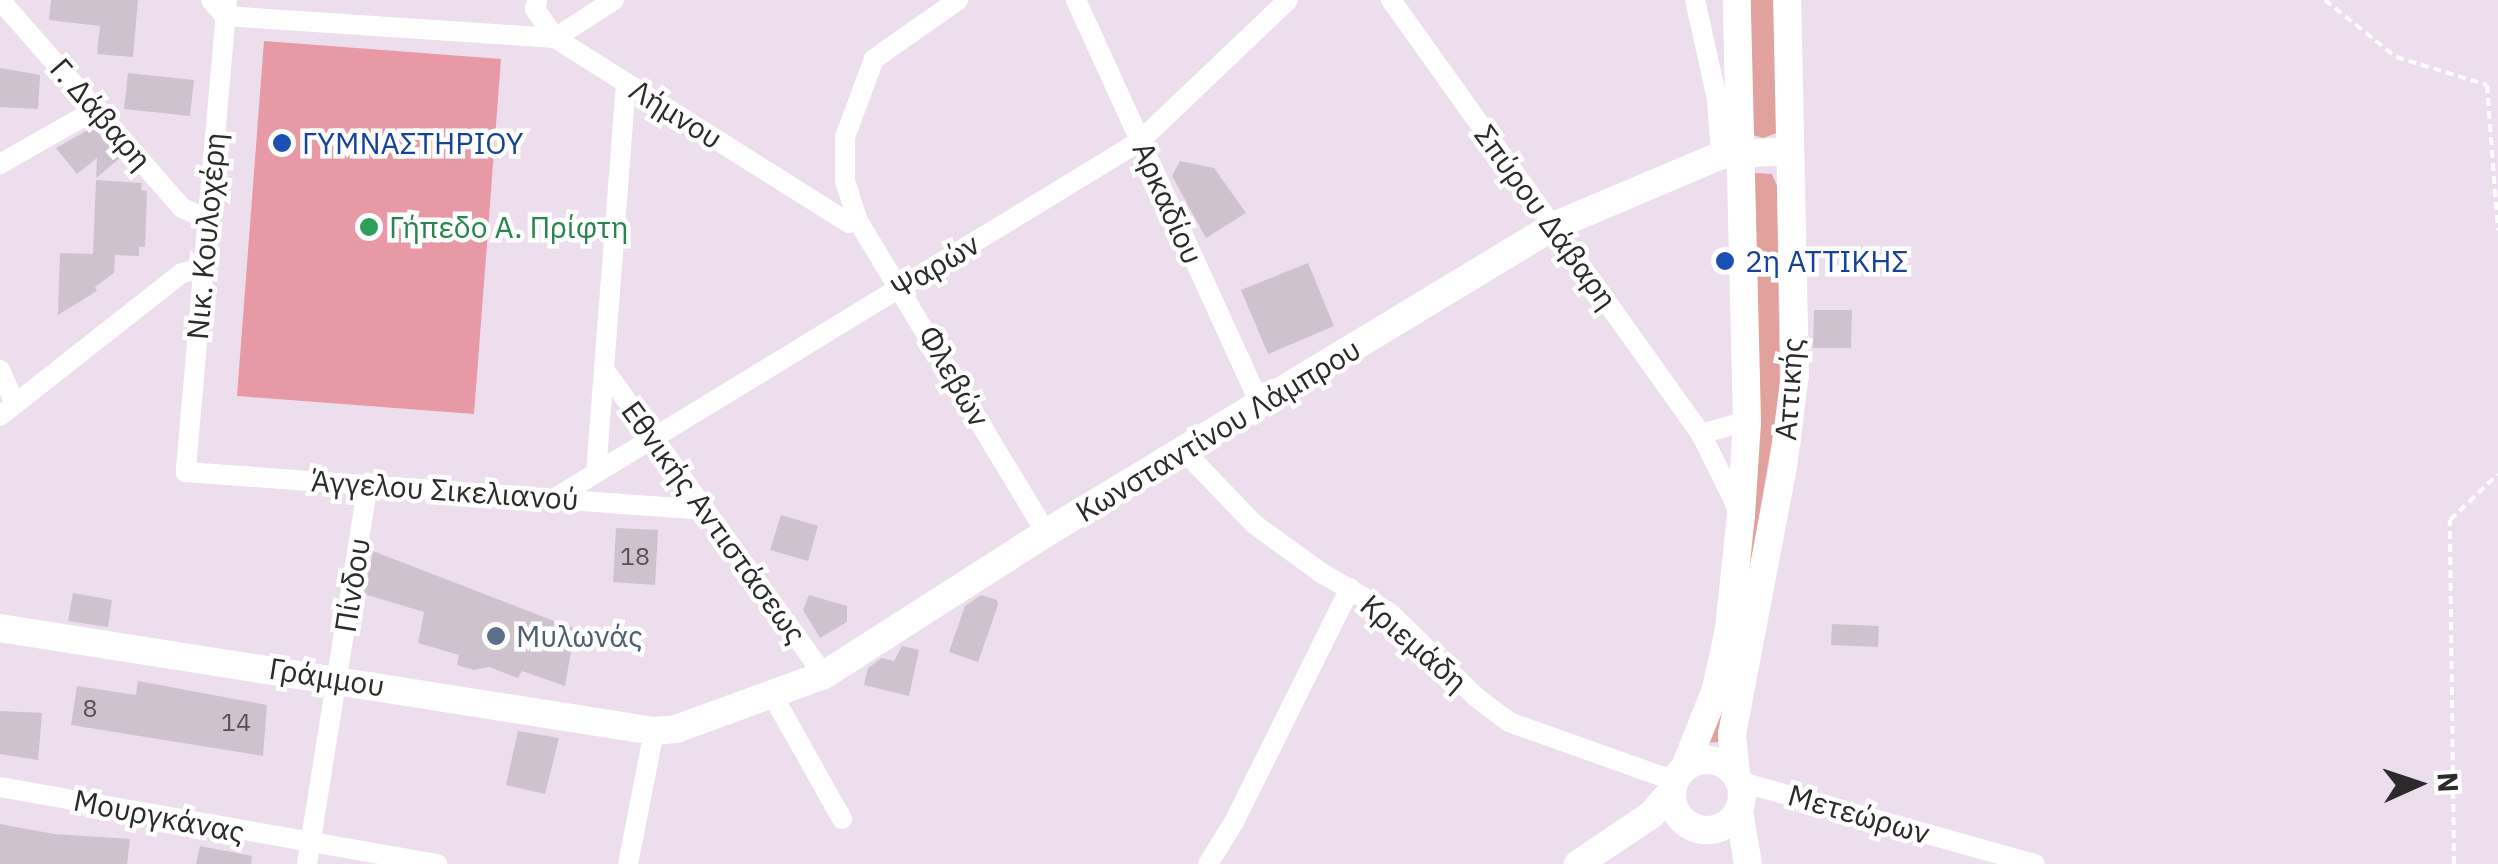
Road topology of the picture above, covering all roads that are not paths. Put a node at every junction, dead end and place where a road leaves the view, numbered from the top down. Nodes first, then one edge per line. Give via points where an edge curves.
1 (0, 0) edge
2 (211, 0) edge
3 (614, 0) edge
4 (958, 0) edge
5 (1076, 0) edge
6 (1288, 0) edge
7 (1391, 0) edge
8 (1694, 0) edge
9 (1737, 0) edge
10 (1786, 0) edge
11 (533, 3) edge
12 (226, 8) edge
13 (555, 38) junction
14 (626, 83) junction
15 (97, 109) junction
16 (1140, 141) junction
17 (1790, 151) junction
18 (1731, 154) junction
19 (0, 164) edge
20 (208, 219) junction
21 (858, 220) junction
22 (1554, 226) junction
23 (204, 268) junction
24 (902, 286) junction
25 (604, 369) junction
26 (0, 370) edge
27 (1260, 406) junction
28 (8, 410) edge
29 (1747, 421) junction
30 (1701, 434) junction
31 (654, 436) junction
32 (1185, 452) junction
33 (186, 472) joint
34 (596, 472) junction
35 (368, 484) junction
36 (555, 498) junction
37 (705, 510) junction
38 (1741, 515) junction
39 (1046, 534) junction
40 (1350, 588) junction
41 (0, 628) edge
42 (824, 675) junction
43 (338, 678) junction
44 (773, 696) junction
45 (654, 731) junction
46 (1738, 778) junction
47 (1677, 780) junction
48 (0, 786) edge
49 (1739, 811) junction
50 (842, 818) dead end
51 (1696, 829) junction
52 (309, 854) edge
53 (1614, 854) edge
54 (437, 864) edge
55 (628, 864) edge
56 (1208, 864) edge
57 (1578, 864) edge
58 (1731, 864) edge
59 (1748, 864) edge
60 (2035, 864) edge

1 - 15 street, Γ. Δάβαρη
2 - 12 street
3 - 13 street
4 - 21 street via 874,59 845,138 845,181
5 - 16 street, Αρκαδίου
6 - 16 street, Ψαρών
7 - 22 street, Σπύρου Δάβαρη
8 - 18 street
9 - 18 street, Αττικής
10 - 17 street, Αττικής
11 - 13 street
12 - 13 street
12 - 20 street, Νικ. Κουλοχέρη
13 - 14 street, Λήμνου
14 - 21 street, Λήμνου via 849,222
14 - 25 street
15 - 19 street
15 - 20 street, Γ. Δάβαρη via 182,208
16 - 24 street, Ψαρών
16 - 27 street, Αρκαδίου
17 - 18 street, Κωνσταντίνου Λάμπρου
17 - 46 street, Αττικής via 1795,375 1732,734
18 - 22 street, Κωνσταντίνου Λάμπρου
18 - 29 street, Αττικής
20 - 23 street, Νικ. Κουλοχέρη
21 - 24 street, Φλεβών
22 - 27 street, Κωνσταντίνου Λάμπρου
22 - 30 street, Σπύρου Δάβαρη
23 - 28 street via 182,273
23 - 33 street, Νικ. Κουλοχέρη
24 - 31 street, Ψαρών
24 - 39 street, Φλεβών
25 - 31 street, Εθνικής Αντιστάσεως
25 - 34 street
26 - 28 street
27 - 32 street, Κωνσταντίνου Λάμπρου
29 - 30 street
29 - 38 street, Αττικής
30 - 38 street, Σπύρου Δάβαρη
31 - 34 street, Ψαρών
31 - 37 street, Εθνικής Αντιστάσεως
32 - 39 street, Κωνσταντίνου Λάμπρου
32 - 40 street, Κριεμάδη via 1254,524
33 - 35 street, Άγγελου Σικελιανού
34 - 36 street, Ψαρών
35 - 36 street, Άγγελου Σικελιανού
35 - 43 street, Πίνδου
36 - 37 street, Άγγελου Σικελιανού
37 - 42 street, Εθνικής Αντιστάσεως
38 - 47 street, Αττικής via 1716,689
39 - 42 street, Κωνσταντίνου Λάμπρου
40 - 47 street, Κριεμάδη via 1390,613 1509,722
40 - 56 street
41 - 43 street, Γράμμου
42 - 44 street, Κωνσταντίνου Λάμπρου
43 - 45 street, Γράμμου
43 - 52 street, Πίνδου
44 - 45 street, Κωνσταντίνου Λάμπρου
44 - 50 street
45 - 55 street
46 - 47 street via 1712,760
46 - 49 street
46 - 60 street, Μετεώρων
47 - 51 street via 1676,812
47 - 53 street
48 - 52 street, Μουργκάνας
49 - 51 street via 1724,827
49 - 59 street
51 - 53 street via 1656,828
51 - 58 street
52 - 54 street, Μουργκάνας
53 - 57 street

